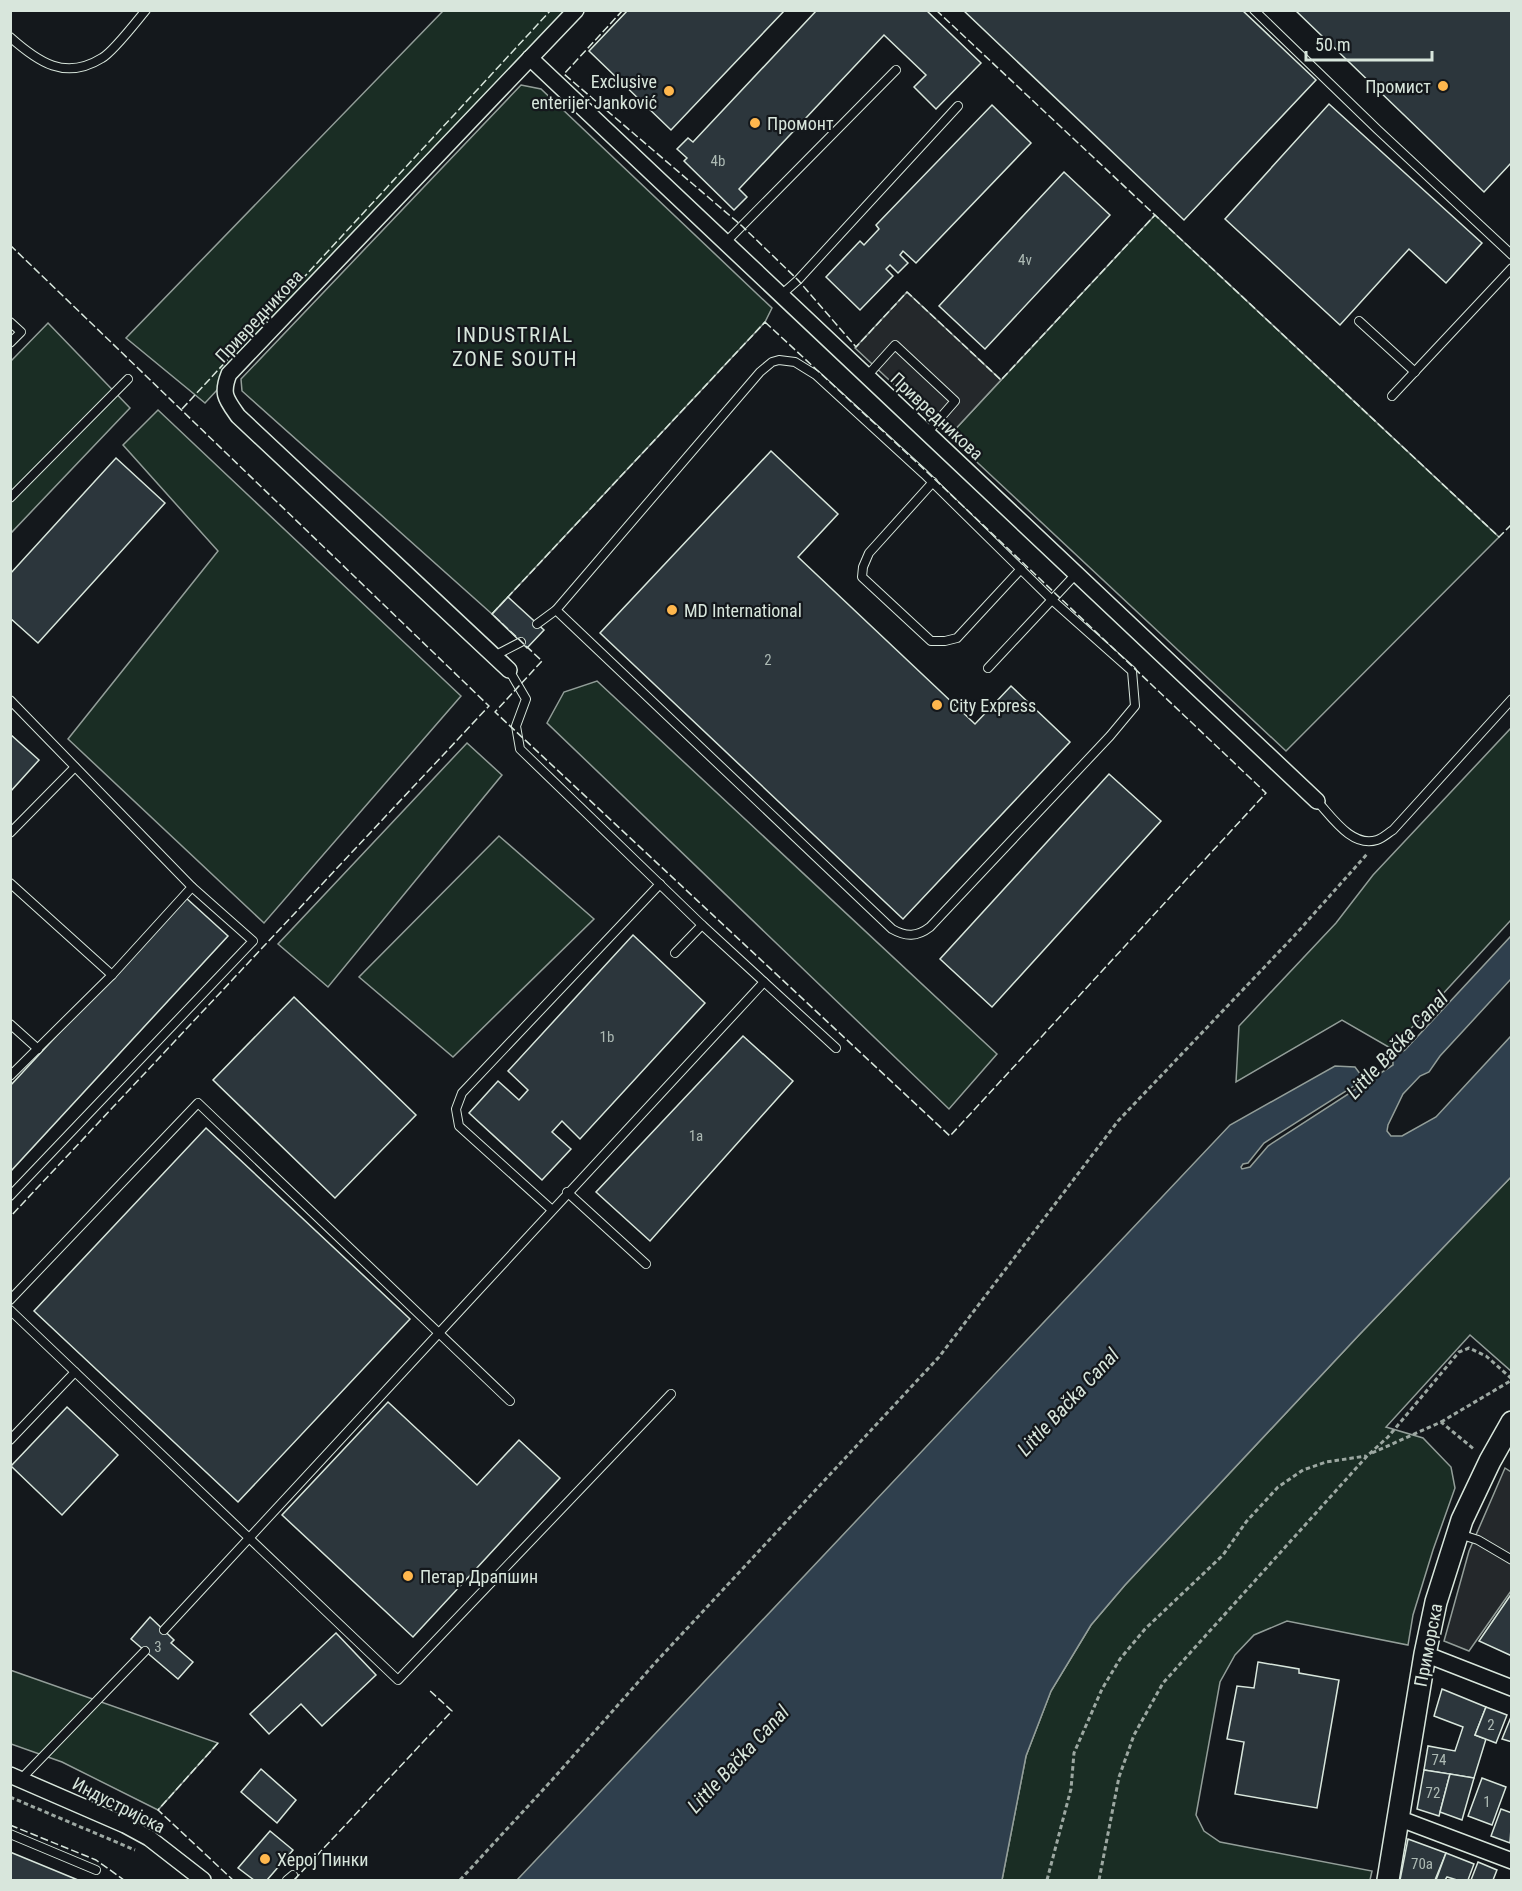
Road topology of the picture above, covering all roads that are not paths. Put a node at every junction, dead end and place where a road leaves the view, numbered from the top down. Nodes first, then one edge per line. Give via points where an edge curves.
1 (146, 10) edge
2 (576, 10) edge
3 (1254, 10) edge
4 (10, 37) edge
5 (530, 58) junction
6 (896, 70) dead end
7 (958, 106) dead end
8 (725, 243) junction
9 (1512, 255) edge
10 (1512, 268) edge
11 (781, 295) junction
12 (1359, 321) dead end
13 (10, 322) edge
14 (10, 343) edge
15 (1415, 372) junction
16 (867, 376) junction
17 (128, 380) dead end
18 (1392, 396) dead end
19 (927, 433) junction
20 (933, 482) junction
21 (10, 498) edge
22 (1021, 569) junction
23 (1076, 574) junction
24 (1052, 600) junction
25 (556, 610) junction
26 (537, 624) dead end
27 (521, 642) dead end
28 (494, 656) junction
29 (988, 668) dead end
30 (509, 670) joint
31 (1512, 699) edge
32 (10, 700) edge
33 (75, 767) junction
34 (1317, 801) joint
35 (10, 833) edge
36 (10, 883) edge
37 (660, 884) junction
38 (192, 887) junction
39 (702, 925) junction
40 (675, 953) dead end
41 (112, 975) junction
42 (764, 982) junction
43 (10, 1024) edge
44 (38, 1048) junction
45 (836, 1048) dead end
46 (10, 1076) edge
47 (567, 1192) junction
48 (10, 1196) edge
49 (551, 1209) junction
50 (646, 1264) dead end
51 (10, 1300) edge
52 (10, 1310) edge
53 (439, 1334) junction
54 (75, 1372) junction
55 (671, 1394) dead end
56 (510, 1401) dead end
57 (1512, 1422) edge
58 (10, 1440) edge
59 (1457, 1533) junction
60 (249, 1538) junction
61 (1512, 1560) edge
62 (164, 1630) dead end
63 (145, 1651) dead end
64 (1425, 1654) junction
65 (1512, 1688) edge
66 (16, 1777) edge
67 (1398, 1818) junction
68 (10, 1834) edge
69 (1512, 1861) edge
70 (96, 1870) dead end
71 (203, 1881) edge
72 (1388, 1881) edge

1 - 4 lane via 103,58 80,68 52,66 29,54
2 - 5 street, Привредникова
3 - 9 lane
5 - 8 street, Привредникова
5 - 28 street, Привредникова via 229,374 224,387 226,399 238,416
6 - 8 lane
7 - 11 lane
8 - 11 street, Привредникова
10 - 15 lane
11 - 16 street, Привредникова
12 - 15 lane
13 - 14 lane via 21,332
15 - 18 lane
16 - 19 street, Привредникова
16 - 19 lane via 895,345 955,401
17 - 21 lane
19 - 23 street, Привредникова
20 - 22 lane
20 - 22 lane via 869,553 862,577 931,641 945,641 957,638
20 - 25 lane via 816,375 795,362 772,362
22 - 24 lane
23 - 24 lane
23 - 34 street, Привредникова
24 - 25 lane via 1132,671 1135,706 920,935 903,935 892,929
24 - 29 lane
25 - 26 lane
27 - 28 lane
28 - 30 street, Привредникова
30 - 37 lane via 526,699 516,726 520,749
31 - 34 lane via 1393,830 1379,840 1365,842 1354,838
32 - 33 lane
33 - 35 lane
33 - 38 lane
36 - 41 lane
37 - 39 lane
37 - 49 lane via 462,1093 456,1109 459,1126
38 - 41 lane
38 - 48 lane via 253,941
39 - 40 lane
39 - 42 lane
41 - 44 lane
42 - 45 lane
42 - 47 lane
43 - 44 lane
44 - 46 lane
47 - 49 lane
47 - 50 lane
49 - 53 lane
51 - 53 lane via 198,1103
52 - 54 lane
53 - 56 lane
53 - 60 lane
54 - 58 lane
54 - 60 lane
55 - 60 lane via 398,1680
57 - 59 street, Приморска
59 - 61 lane
59 - 64 street, Приморска
60 - 62 lane
63 - 66 lane
64 - 65 street
64 - 67 street, Приморска
66 - 71 street, Индустријска via 149,1838
67 - 69 street
67 - 72 street, Приморска
68 - 70 lane

